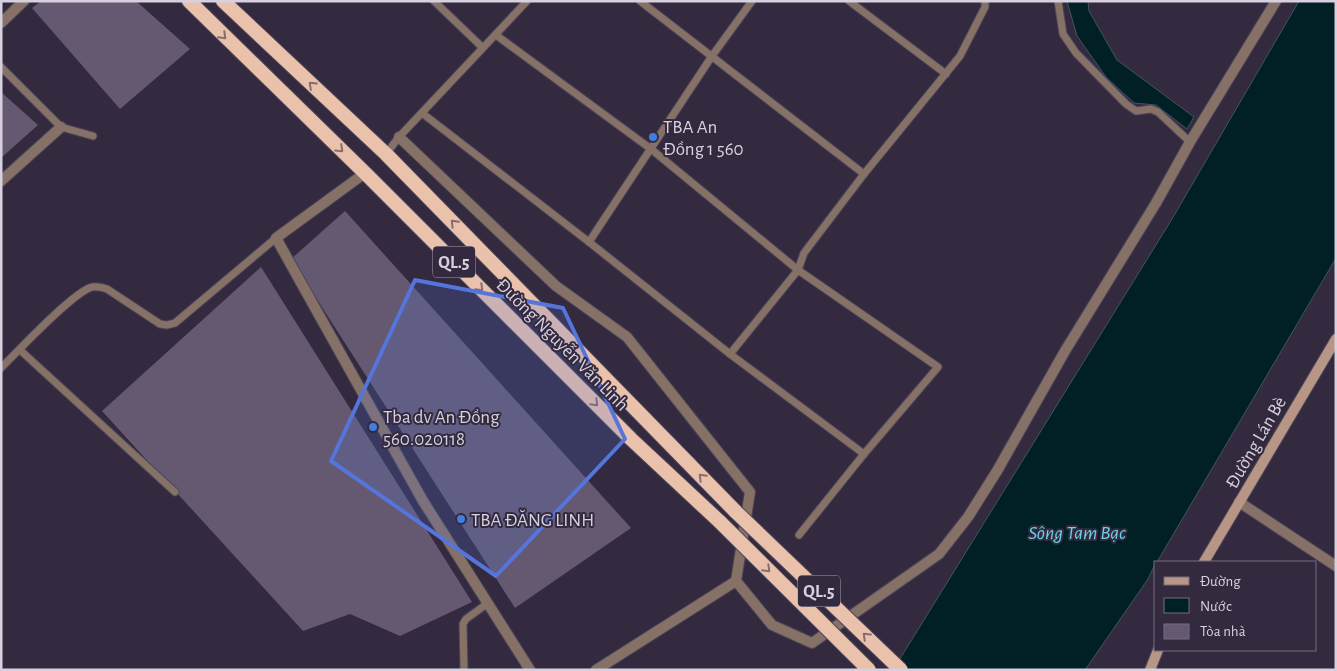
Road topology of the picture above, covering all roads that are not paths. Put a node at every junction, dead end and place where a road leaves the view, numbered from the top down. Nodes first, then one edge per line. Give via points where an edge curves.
1 (24, 1) edge
2 (189, 1) edge
3 (223, 1) edge
4 (434, 1) edge
5 (527, 1) edge
6 (640, 1) edge
7 (752, 1) edge
8 (849, 1) edge
9 (985, 1) edge
10 (1058, 1) edge
11 (1276, 1) edge
12 (1, 24) edge
13 (496, 35) junction
14 (482, 48) junction
15 (712, 56) junction
16 (1, 67) edge
17 (946, 74) junction
18 (422, 113) junction
19 (61, 127) junction
20 (93, 136) dead end
21 (399, 137) junction
22 (1190, 142) junction
23 (651, 150) junction
24 (386, 154) junction
25 (365, 173) junction
26 (864, 174) junction
27 (1, 181) edge
28 (276, 238) junction
29 (589, 242) junction
30 (798, 270) junction
31 (1334, 344) edge
32 (20, 350) junction
33 (730, 354) junction
34 (1, 368) edge
35 (864, 454) junction
36 (175, 492) dead end
37 (1239, 502) junction
38 (799, 535) dead end
39 (1205, 561) edge
40 (1336, 566) edge
41 (736, 581) junction
42 (488, 603) junction
43 (1158, 651) edge
44 (1151, 669) edge
45 (464, 670) edge
46 (530, 670) edge
47 (596, 670) edge
48 (869, 670) edge
49 (902, 670) edge

1 - 12 street
2 -> 25 highway, Đường Nguyễn Văn Linh / QL.5
24 -> 3 highway, Đường Nguyễn Văn Linh / QL.5
4 - 14 lane
5 - 13 lane
6 - 15 lane
7 - 15 lane
8 - 17 lane
9 - 17 lane via 960,56
10 - 22 lane via 1063,34 1076,53 1126,104 1136,111 1151,109 1158,112
11 - 22 street
13 - 14 lane
13 - 23 lane
14 - 18 lane
15 - 23 lane
15 - 26 lane
16 - 19 lane
17 - 26 lane
18 - 21 lane
18 - 29 lane
19 - 20 lane
19 - 27 street
21 - 24 lane
21 - 41 street via 556,286 627,337 750,492
22 - 41 street via 997,471 968,517 938,554 812,643 772,625
23 - 29 lane
23 - 30 lane
49 -> 24 highway, Đường Nguyễn Văn Linh / QL.5, bridge via 736,512
25 - 28 street
25 -> 48 highway, Đường Nguyễn Văn Linh / QL.5, bridge via 631,439
26 - 30 lane via 804,253
28 - 32 lane via 174,323 160,324 108,289 92,287 77,296
28 - 42 street via 423,501
29 - 33 lane
30 - 33 lane
30 - 35 lane via 938,367
31 - 37 main road, Đường Lán Bè
32 - 34 lane
32 - 36 lane
33 - 35 lane
35 - 38 lane
37 - 39 main road, Đường Lán Bè
37 - 40 street
41 - 47 street
42 - 45 lane via 463,624
42 - 46 street
43 - 44 main road

